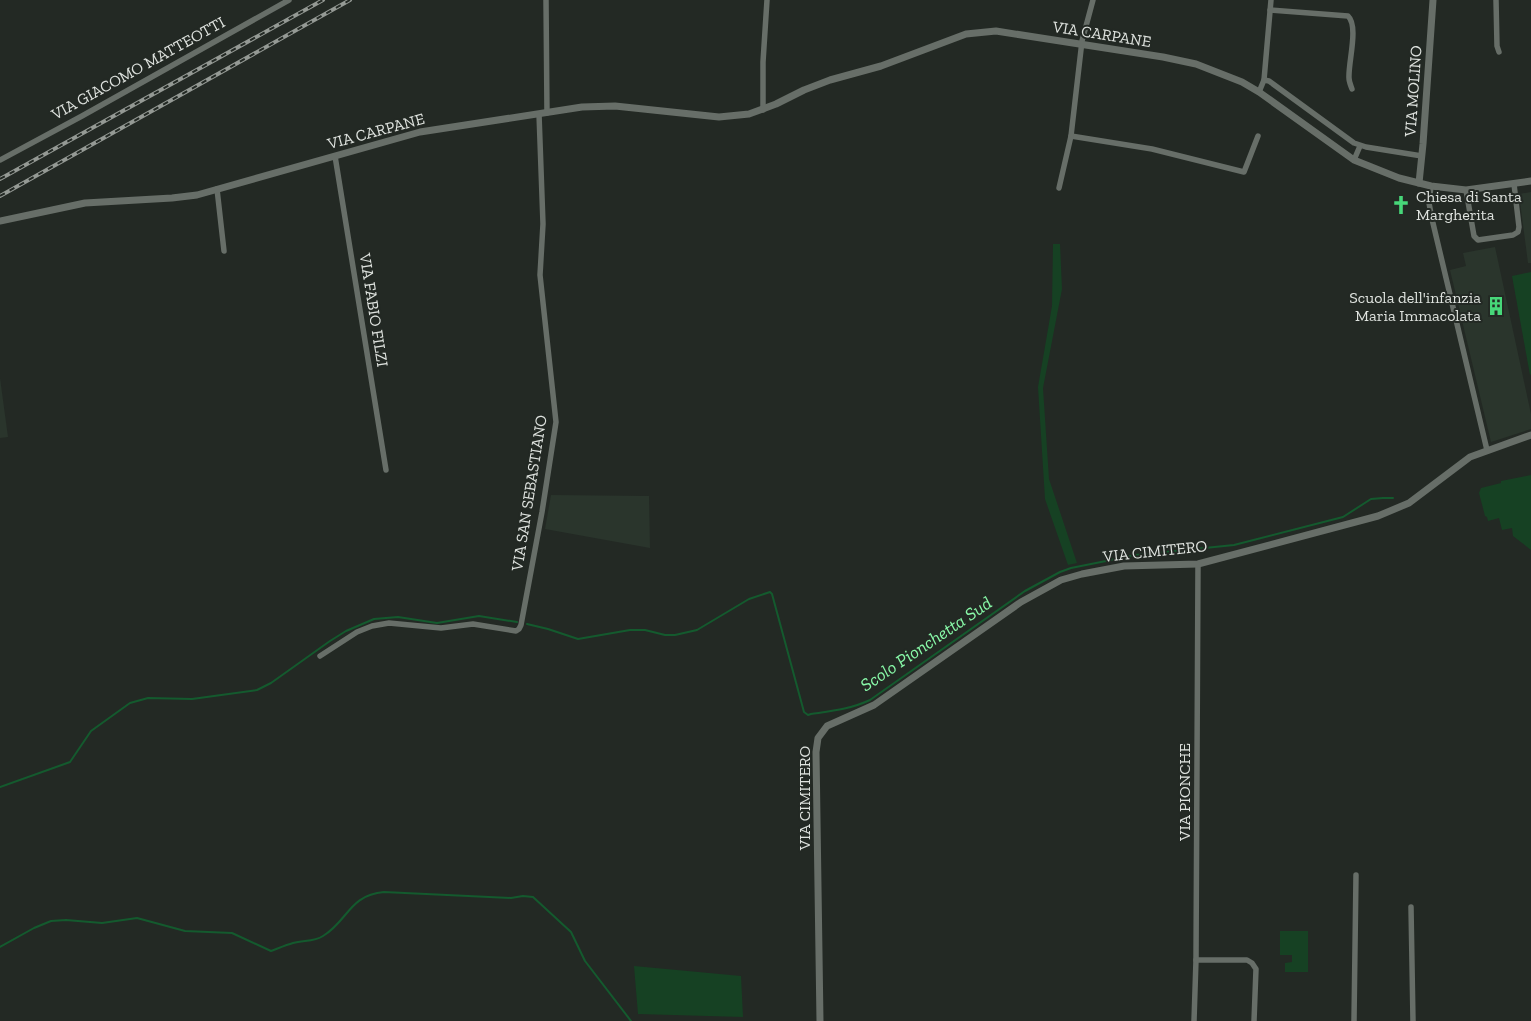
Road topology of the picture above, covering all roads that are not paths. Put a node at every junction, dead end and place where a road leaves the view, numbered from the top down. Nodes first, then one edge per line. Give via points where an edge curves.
1 (289, 0) edge
2 (546, 0) edge
3 (767, 0) edge
4 (1093, 0) edge
5 (1271, 0) edge
6 (1433, 0) edge
7 (1496, 0) edge
8 (1270, 10) junction
9 (1081, 45) junction
10 (1499, 52) dead end
11 (1264, 80) junction
12 (1352, 90) dead end
13 (1259, 92) junction
14 (763, 110) junction
15 (543, 114) junction
16 (1071, 136) junction
17 (1258, 136) dead end
18 (1360, 146) junction
19 (335, 156) junction
20 (1422, 156) junction
21 (0, 160) edge
22 (1354, 160) junction
23 (1531, 181) edge
24 (1419, 184) junction
25 (1514, 184) junction
26 (1431, 186) junction
27 (1059, 188) dead end
28 (217, 189) junction
29 (1466, 190) junction
30 (0, 221) edge
31 (224, 251) dead end
32 (1531, 435) edge
33 (1487, 450) junction
34 (386, 470) dead end
35 (1198, 564) junction
36 (320, 656) dead end
37 (1356, 875) dead end
38 (1411, 907) dead end
39 (1196, 960) junction
40 (820, 1021) edge
41 (1194, 1021) edge
42 (1254, 1021) edge
43 (1354, 1021) edge
44 (1413, 1021) edge

1 - 21 street, VIA GIACOMO MATTEOTTI
2 - 15 street
3 - 14 street
4 - 9 street
5 - 8 street
6 - 20 street, VIA MOLINO
7 - 10 street
8 - 11 street
8 - 12 street via 1351,18 1349,78
9 - 13 street, VIA CARPANE via 1196,64
9 - 14 street, VIA CARPANE via 996,31 966,34 881,66 830,80
9 - 16 street
11 - 13 street
11 - 18 street via 1270,81
13 - 22 street, VIA CARPANE
14 - 15 street, VIA CARPANE via 719,116 615,106 582,107
15 - 19 street, VIA CARPANE via 420,132
15 - 36 street, VIA SAN SEBASTIANO via 540,275 556,422 521,625 516,630 473,624 441,628 389,623 364,629
16 - 17 street via 1152,149 1244,172
16 - 27 street
18 - 20 street
18 - 22 street
19 - 28 street, VIA CARPANE
19 - 34 street, VIA FABIO FILZI
20 - 24 street, VIA MOLINO
22 - 24 street, VIA CARPANE
23 - 25 street, VIA CARPANE
24 - 26 street, VIA CARPANE
25 - 29 street, VIA CARPANE
25 - 29 street via 1518,232 1478,240 1474,236
26 - 29 street, VIA CARPANE
26 - 33 street via 1430,210
28 - 30 street, VIA CARPANE via 172,198 74,204
28 - 31 street
32 - 33 street, VIA CIMITERO
33 - 35 street, VIA CIMITERO via 1470,457 1400,508
35 - 39 street, VIA PIONCHE
35 - 40 street, VIA CIMITERO via 1124,566 1061,580 1022,602 874,705 833,723 820,733 816,752
37 - 43 street
38 - 44 street
39 - 41 street, VIA PIONCHE
39 - 42 street via 1247,960 1252,963 1256,969

